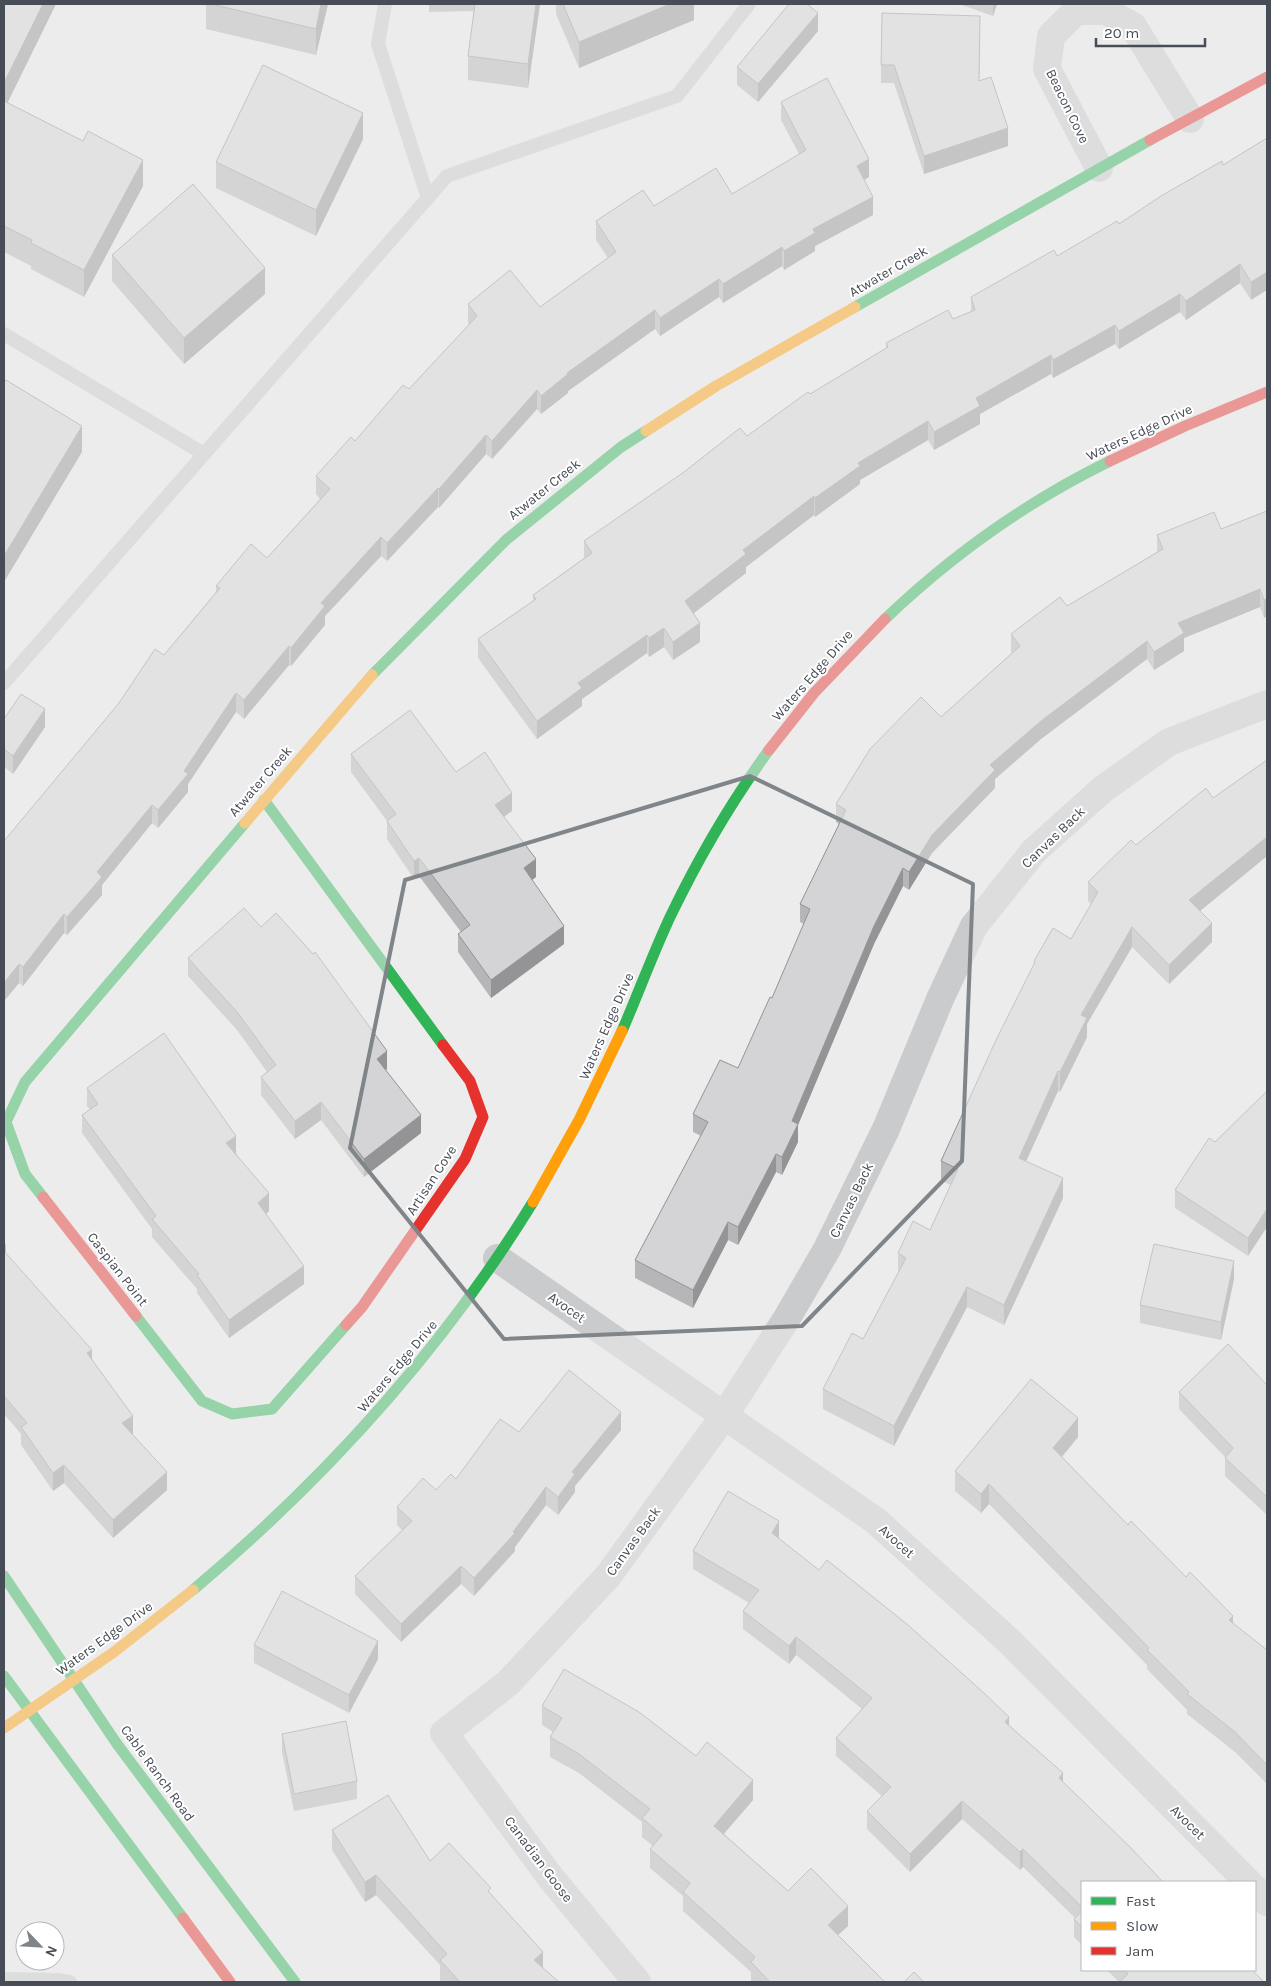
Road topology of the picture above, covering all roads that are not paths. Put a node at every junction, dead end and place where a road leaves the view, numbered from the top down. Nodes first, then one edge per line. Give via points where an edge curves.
1 (385, 4) edge
2 (749, 4) edge
3 (1267, 77) edge
4 (1190, 118) junction
5 (1099, 168) junction
6 (428, 198) junction
7 (4, 334) edge
8 (1267, 392) edge
9 (204, 454) junction
10 (4, 683) edge
11 (1267, 704) edge
12 (264, 800) junction
13 (6, 1122) joint
14 (498, 1258) junction
15 (232, 1414) joint
16 (724, 1416) junction
17 (4, 1576) edge
18 (4, 1676) edge
19 (73, 1679) junction
20 (28, 1711) junction
21 (4, 1728) edge
22 (444, 1733) joint
23 (1247, 1881) edge
24 (1256, 1890) edge
25 (1267, 1902) edge
26 (4, 1979) edge
27 (70, 1982) edge
28 (230, 1982) edge
29 (295, 1982) edge
30 (637, 1982) edge

1 - 6 lane via 378,44
2 - 6 lane via 677,96 447,176
3 - 4 street, Atwater Creek
4 - 5 street, Atwater Creek
4 - 5 street, Beacon Cove via 1133,26 1106,12 1076,12 1051,36 1047,69
5 - 12 street, Atwater Creek via 716,386 621,447 506,540 376,671
6 - 9 lane
7 - 9 lane
8 - 14 street, Waters Edge Drive via 1110,460 1017,514 956,558 901,604 813,694 754,771 718,829 671,916 582,1114 550,1174
9 - 10 lane
11 - 16 street, Canvas Back via 1169,742 1103,789 1034,851 974,926 940,998 886,1129 827,1249
12 - 13 street, Atwater Creek via 25,1082
12 - 15 street, Artisan Cove via 470,1081 483,1117 465,1159 362,1307 272,1408
13 - 15 street, Caspian Point via 25,1174 202,1401
14 - 16 street, Avocet
14 - 19 street, Waters Edge Drive via 408,1379 307,1488 177,1603
16 - 22 street, Canvas Back via 608,1576 508,1683
16 - 23 street, Avocet via 876,1521 1009,1641
17 - 19 street, Cable Ranch Road
18 - 20 street
19 - 20 street, Waters Edge Drive
19 - 29 street, Cable Ranch Road via 117,1744
20 - 21 street, Waters Edge Drive
20 - 28 street
22 - 30 street, Canadian Goose via 551,1878
24 - 25 street
26 - 27 lane

